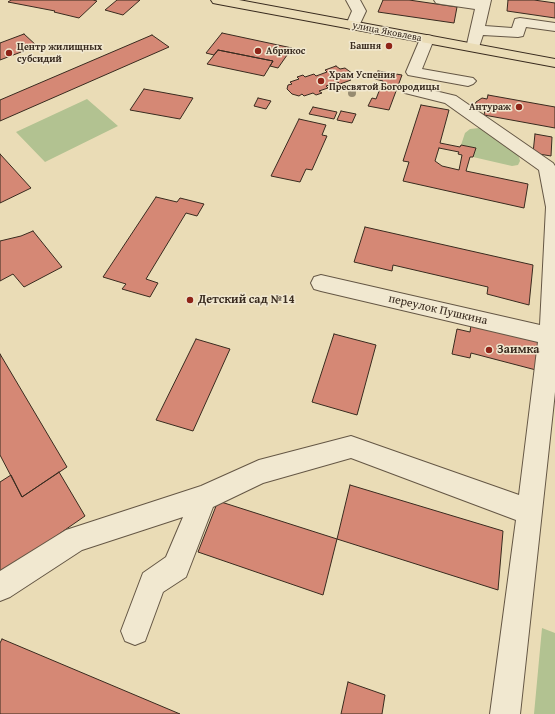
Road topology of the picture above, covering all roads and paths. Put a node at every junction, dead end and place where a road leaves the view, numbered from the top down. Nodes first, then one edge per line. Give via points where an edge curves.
1 (218, 0) edge
2 (353, 0) edge
3 (441, 0) edge
4 (483, 3) edge
5 (353, 25) junction
6 (555, 27) edge
7 (478, 30) junction
8 (427, 39) junction
9 (473, 48) junction
10 (555, 63) edge
11 (468, 82) dead end
12 (410, 90) dead end
13 (321, 283) dead end
14 (552, 336) edge
15 (204, 498) junction
16 (530, 512) junction
17 (0, 587) edge
18 (135, 631) dead end
19 (504, 714) edge

1 - 5 main road, улица Яковлева
2 - 5 street via 359,11
3 - 4 street
4 - 7 street
5 - 8 main road, улица Яковлева
6 - 7 street via 520,22 518,33
7 - 9 street
8 - 9 main road, улица Яковлева
8 - 11 street via 413,72
9 - 10 main road, улица Яковлева
12 - 14 street via 450,99 547,167 555,207
13 - 14 street, переулок Пушкина
14 - 16 street
15 - 16 street via 259,472 351,447
15 - 17 street via 75,539
15 - 18 street via 176,567 153,583
16 - 19 street

